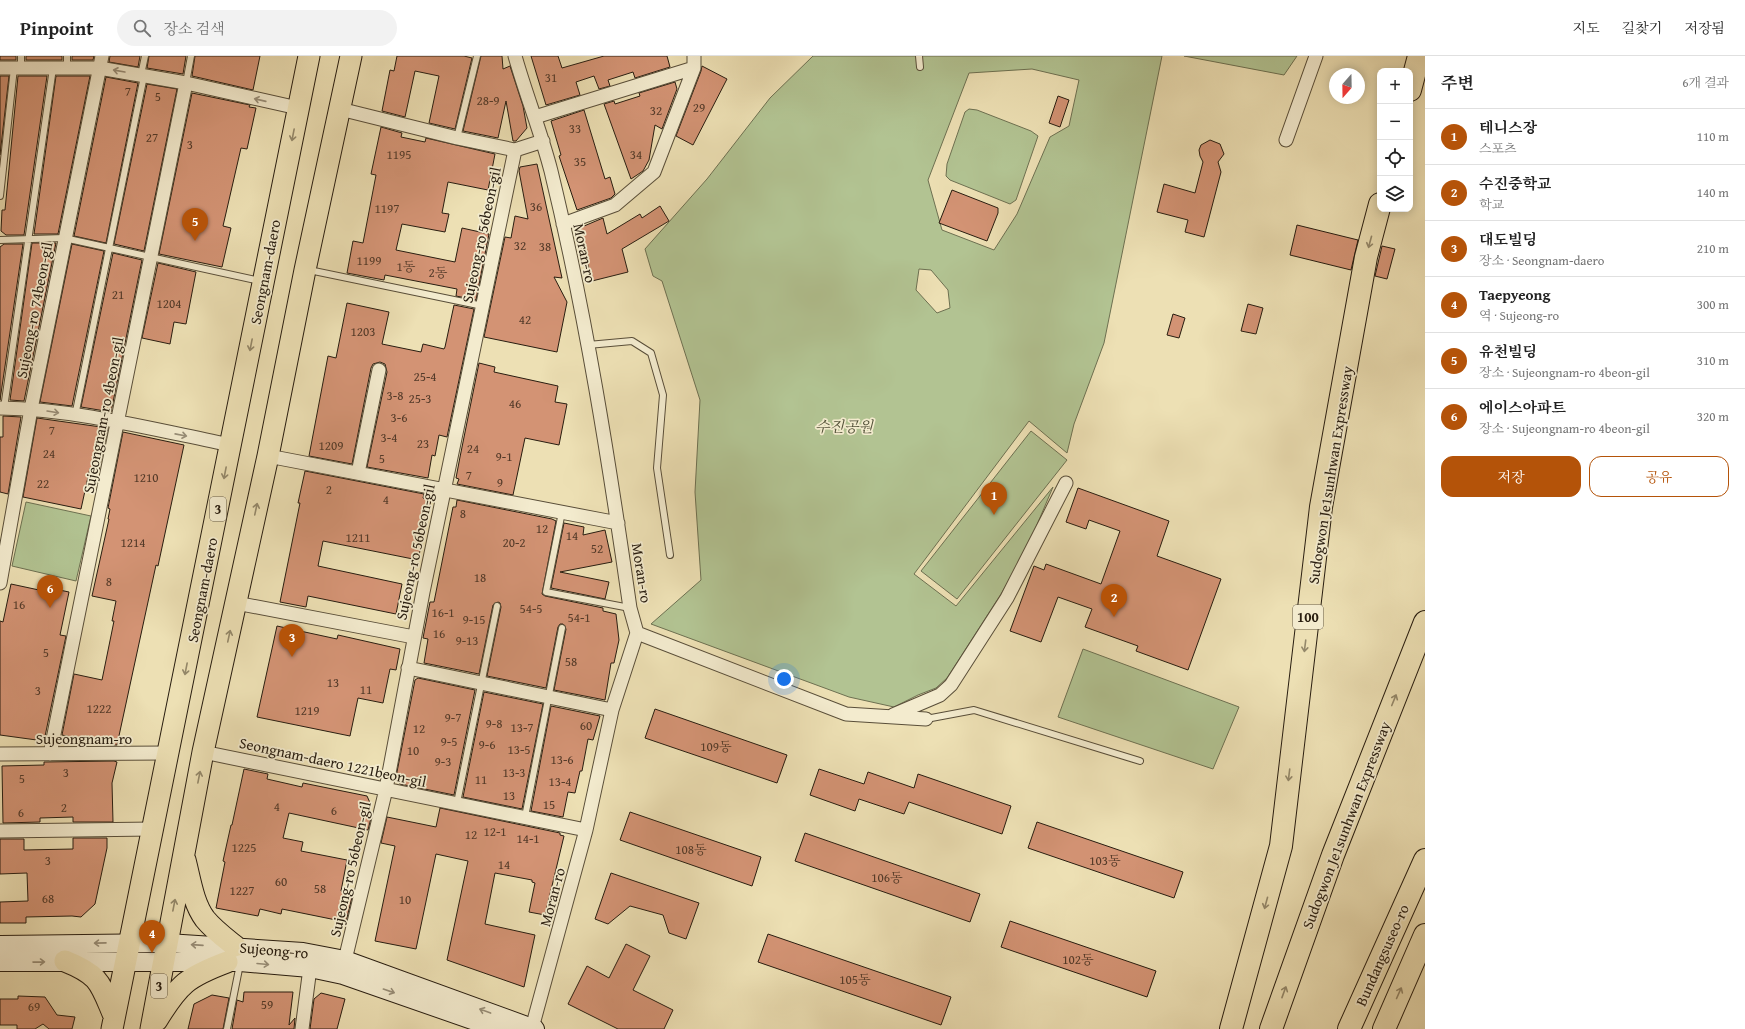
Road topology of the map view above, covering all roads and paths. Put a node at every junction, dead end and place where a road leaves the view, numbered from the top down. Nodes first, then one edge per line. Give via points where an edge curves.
1 (145, 56) edge
2 (191, 56) edge
3 (309, 56) edge
4 (351, 56) edge
5 (477, 56) edge
6 (515, 56) edge
7 (919, 56) edge
8 (1316, 56) edge
9 (1419, 56) edge
10 (67, 62) edge
11 (101, 62) edge
12 (694, 62) edge
13 (18, 64) edge
14 (920, 67) dead end
15 (0, 68) edge
16 (53, 68) junction
17 (142, 76) junction
18 (1413, 79) edge
19 (186, 83) junction
20 (298, 108) junction
21 (340, 109) junction
22 (535, 117) junction
23 (457, 138) junction
24 (1286, 140) dead end
25 (543, 141) junction
26 (515, 150) junction
27 (0, 196) edge
28 (1378, 212) edge
29 (563, 224) junction
30 (64, 238) junction
31 (28, 239) junction
32 (0, 240) edge
33 (109, 248) junction
34 (151, 258) junction
35 (305, 270) junction
36 (263, 282) junction
37 (483, 306) junction
38 (588, 345) junction
39 (379, 370) dead end
40 (2, 408) edge
41 (31, 409) junction
42 (75, 416) junction
43 (118, 423) junction
44 (231, 445) junction
45 (268, 456) junction
46 (358, 473) junction
47 (1066, 483) dead end
48 (445, 489) junction
49 (562, 512) junction
50 (618, 523) junction
51 (670, 555) dead end
52 (0, 579) edge
53 (236, 603) junction
54 (497, 606) dead end
55 (630, 608) junction
56 (1425, 622) edge
57 (562, 628) dead end
58 (637, 634) junction
59 (414, 637) junction
60 (408, 668) junction
61 (481, 683) junction
62 (548, 697) junction
63 (612, 710) junction
64 (891, 716) junction
65 (926, 719) joint
66 (203, 752) junction
67 (168, 753) junction
68 (0, 754) edge
69 (50, 754) junction
70 (1140, 761) dead end
71 (386, 788) junction
72 (456, 803) junction
73 (525, 817) junction
74 (153, 829) junction
75 (586, 830) junction
76 (0, 831) edge
77 (184, 854) junction
78 (1425, 860) edge
79 (1425, 935) edge
80 (0, 945) edge
81 (128, 952) junction
82 (165, 952) junction
83 (234, 957) junction
84 (345, 960) junction
85 (0, 962) edge
86 (65, 962) junction
87 (310, 968) junction
88 (113, 1023) edge
89 (534, 1028) edge
90 (151, 1029) edge
91 (227, 1029) edge
92 (302, 1029) edge
93 (498, 1029) edge
94 (1231, 1029) edge
95 (1271, 1029) edge
96 (1349, 1029) edge
97 (1384, 1029) edge

1 - 17 lane
2 - 19 lane
3 - 20 main road, Seongnam-daero / 3
4 - 21 main road, 3
5 - 23 lane
6 - 22 street, Moran-ro
7 - 14 lane
8 - 24 street
9 - 18 highway
10 - 11 street
10 - 16 street
17 -> 11 street
11 - 30 street, Sujeong-ro 74beon-gil
12 - 22 street
12 - 29 street via 654,172 615,205
13 - 15 street
13 - 16 street
13 - 27 lane
16 - 31 lane
17 - 19 street
17 - 33 lane
20 -> 19 street
19 - 34 street, Sujeongnam-ro 4beon-gil
20 -> 36 main road, Seongnam-daero / 3
21 - 23 street
21 - 35 main road, 3
22 - 25 street, Moran-ro
23 - 26 street
25 - 26 street
25 - 29 street, Moran-ro
26 - 37 street, Sujeong-ro 56beon-gil
28 -> 94 highway, Sudogwon Je1sunhwan Expressway / 100 via 1366,257 1321,507 1281,846
29 - 38 street, Moran-ro
30 - 31 lane
30 - 33 lane
30 - 41 street, Sujeong-ro 74beon-gil
31 - 32 lane
31 - 40 lane
33 - 34 lane
33 - 42 lane
34 - 36 lane
34 - 43 street, Sujeongnam-ro 4beon-gil
35 - 37 lane
35 - 45 main road, 3
36 -> 44 main road, Seongnam-daero / 3
37 - 48 street, Sujeong-ro 56beon-gil
38 - 50 street, Moran-ro
38 - 51 lane via 632,341 651,353 663,395 657,468
39 - 46 street
40 - 41 street
41 -> 42 street
41 - 52 street, Sujeong-ro 74beon-gil
42 - 43 street
43 -> 44 street
43 - 69 street, Sujeongnam-ro 4beon-gil
44 -> 67 main road, Seongnam-daero / 3
45 - 46 street
53 -> 45 main road, 3
46 - 48 street
47 - 64 street via 1007,598 951,685 940,695
48 - 49 street
48 - 59 street, Sujeong-ro 56beon-gil
49 - 50 street
49 - 55 lane via 546,592
50 - 55 street, Moran-ro
53 - 59 street
66 -> 53 main road, 3
54 - 61 lane
55 - 58 street, Moran-ro
95 -> 56 highway, Sudogwon Je1sunhwan Expressway via 1333,855
57 - 62 lane
58 - 63 street, Moran-ro
58 - 64 street via 846,714
59 - 60 street, Sujeong-ro 56beon-gil
60 - 61 street
60 - 71 street, Sujeong-ro 56beon-gil
61 - 62 street
61 - 72 lane
62 - 63 street
62 - 73 lane
63 - 75 street, Moran-ro
64 - 65 street
65 - 70 lane via 974,710
66 - 71 street, Seongnam-daero 1221beon-gil
77 -> 66 main road, 3
67 - 69 street, Sujeongnam-ro
67 - 74 main road, Seongnam-daero / 3
68 - 69 street, Sujeongnam-ro
71 - 72 street, Seongnam-daero 1221beon-gil
71 - 84 street, Sujeong-ro 56beon-gil
72 - 73 street, Seongnam-daero 1221beon-gil
73 - 75 street, Seongnam-daero 1221beon-gil
74 - 76 street
74 - 81 main road, Seongnam-daero / 3
75 - 89 street, Moran-ro
82 -> 77 main road, 3
77 - 83 main road via 196,901 204,917
78 - 96 highway, Bundangsuseo-ro
97 -> 79 highway, Bundangsuseo-ro
81 -> 80 main road, Sujeong-ro
81 - 82 main road, Sujeong-ro
81 - 86 main road, Sujeong-ro
81 - 88 main road, Seongnam-daero / 3
82 - 83 main road, Sujeong-ro
82 - 90 main road, 3
83 - 84 main road, Sujeong-ro via 304,952
83 -> 87 main road, Sujeong-ro
83 - 90 main road via 188,980 172,995
83 - 91 lane
89 -> 84 main road, Sujeong-ro
85 -> 86 main road, Sujeong-ro
86 - 88 main road via 85,969 98,980
87 - 92 street
87 -> 93 main road, Sujeong-ro via 343,975

